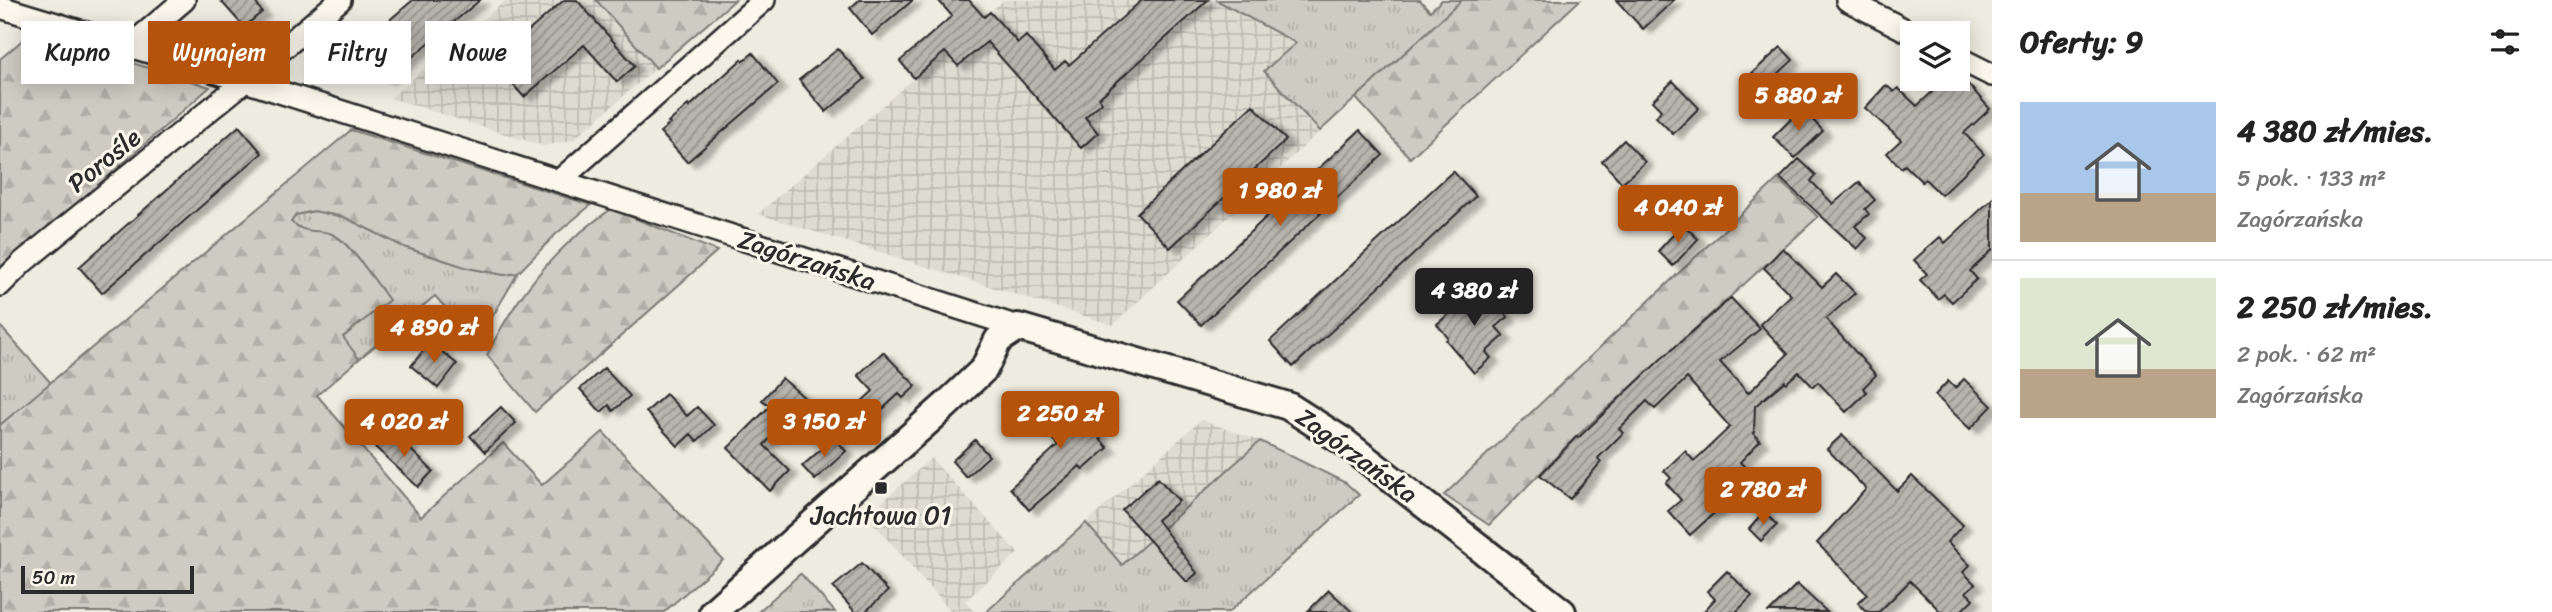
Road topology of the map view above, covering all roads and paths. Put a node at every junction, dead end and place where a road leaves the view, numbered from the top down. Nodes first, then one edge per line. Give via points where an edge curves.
1 (184, 0) edge
2 (340, 0) edge
3 (764, 0) edge
4 (1847, 0) edge
5 (0, 6) edge
6 (47, 21) edge
7 (1900, 27) edge
8 (134, 43) edge
9 (290, 43) edge
10 (1970, 64) edge
11 (1992, 75) edge
12 (241, 84) edge
13 (254, 84) edge
14 (559, 181) junction
15 (0, 285) edge
16 (1018, 327) junction
17 (713, 612) edge
18 (1562, 612) edge

1 - 8 street
2 - 9 street, Porośle
3 - 14 street
4 - 7 street
5 - 6 street, Zagórzańska
10 - 11 street
12 - 15 street, Porośle
13 - 14 street, Zagórzańska
14 - 16 street, Zagórzańska
16 - 17 street via 998,340 984,369 946,405
16 - 18 street, Zagórzańska via 1288,406 1343,441

